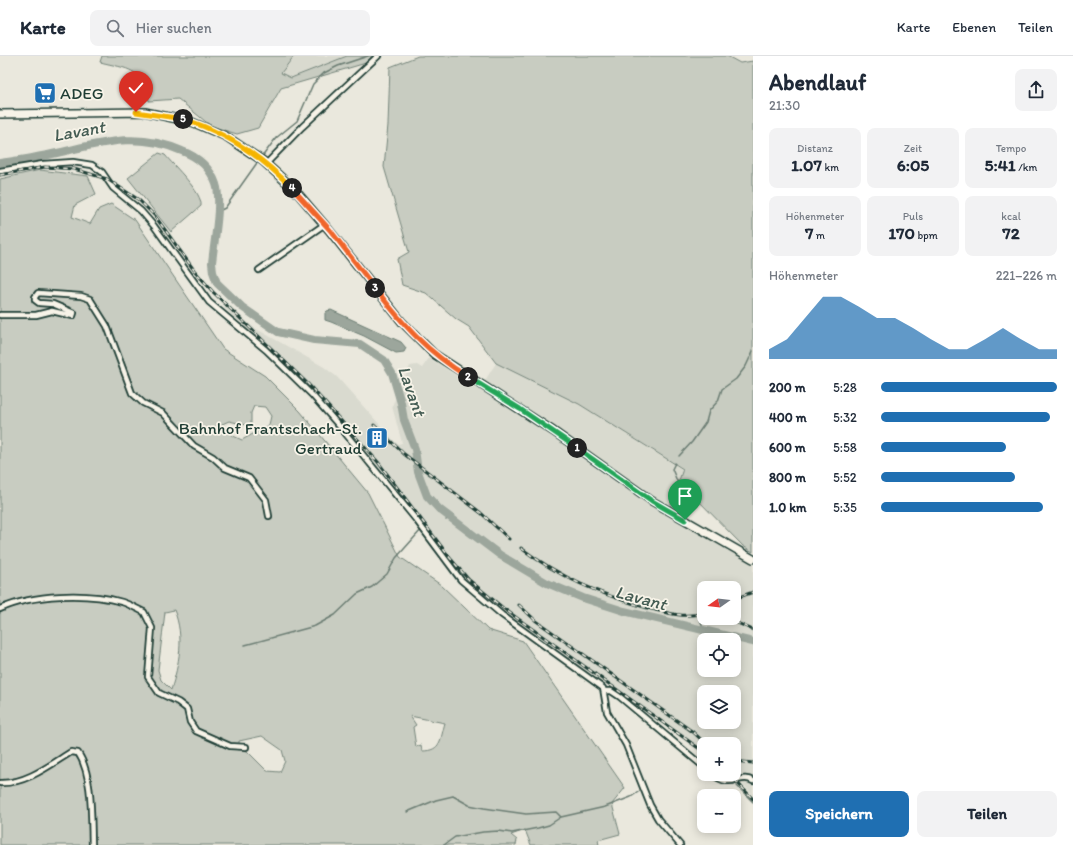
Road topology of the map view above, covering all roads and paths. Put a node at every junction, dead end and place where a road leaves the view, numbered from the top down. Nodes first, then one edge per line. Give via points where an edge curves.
1 (378, 56) edge
2 (0, 114) edge
3 (262, 161) junction
4 (0, 171) edge
5 (325, 224) junction
6 (259, 270) dead end
7 (0, 315) edge
8 (269, 516) dead end
9 (753, 559) edge
10 (0, 609) edge
11 (605, 691) junction
12 (246, 747) dead end
13 (697, 761) edge
14 (741, 779) edge
15 (753, 781) edge
16 (0, 783) edge
17 (92, 845) edge
18 (680, 845) edge

1 - 3 street
2 - 3 main road via 128,111 160,114 204,126 227,137
3 - 5 main road via 295,190
4 - 11 street via 73,162 92,166 102,172 113,188 141,211 154,226 209,302 266,350 313,396 412,515 461,580 502,615 601,685
5 - 6 street
5 - 9 main road via 402,322 434,354 547,427 652,501
7 - 8 street via 36,315 52,311 72,316 74,314 35,300 38,293 90,299 107,326 132,393 143,403 163,413 194,446 213,457 225,468 249,478 266,500
10 - 12 street via 13,604 62,596 108,599 123,602 144,612 152,628 148,677 160,693 187,709 190,722 196,731 230,746
11 - 13 street via 611,691 620,697
11 - 18 street via 607,712 626,744 650,805
14 - 15 street via 748,778
16 - 17 street via 28,777 71,752 78,753 84,761 89,793

